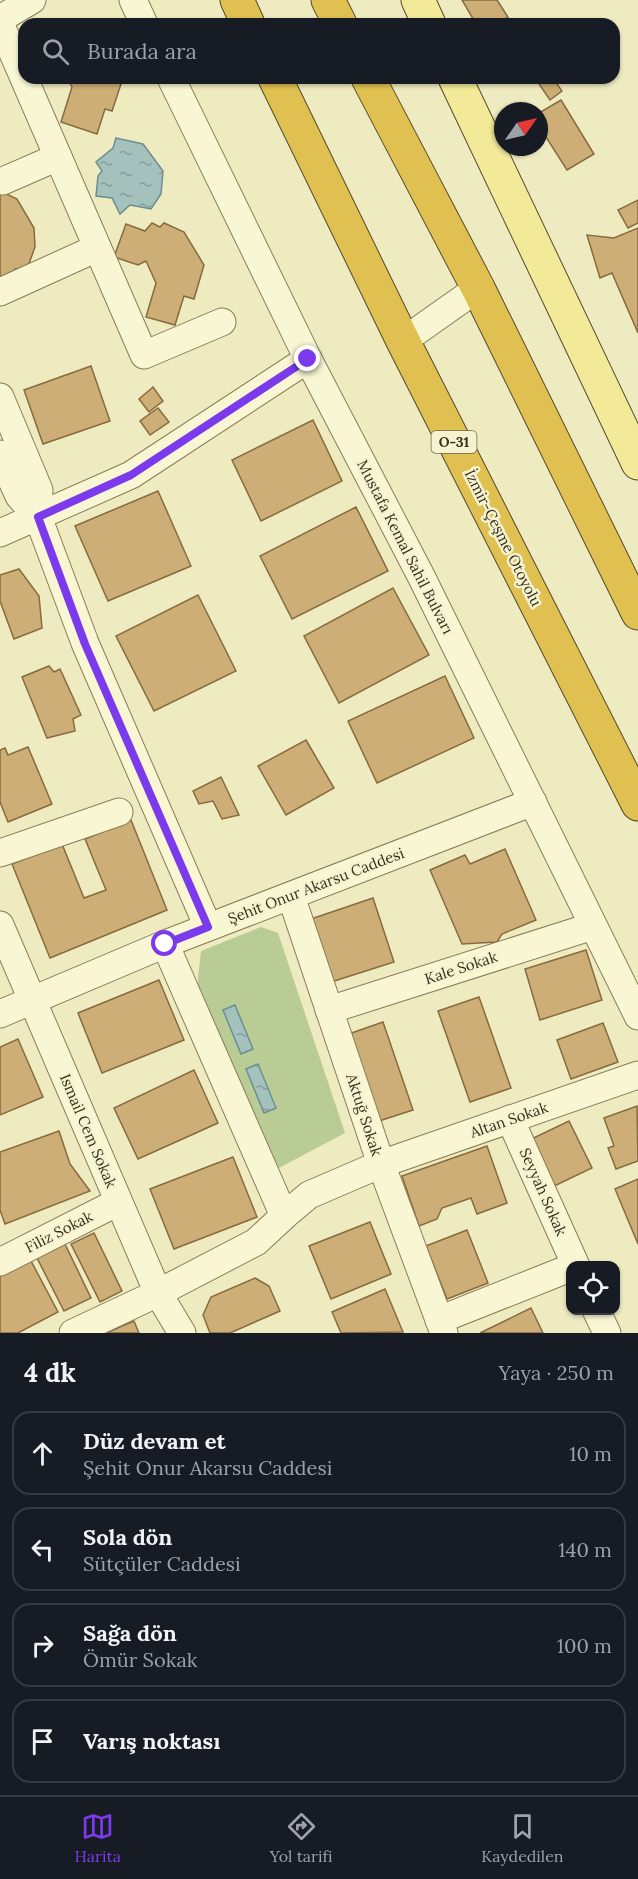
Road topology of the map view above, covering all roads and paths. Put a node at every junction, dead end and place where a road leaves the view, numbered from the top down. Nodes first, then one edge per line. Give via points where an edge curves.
1 (32, 0) edge
2 (133, 0) edge
3 (237, 0) edge
4 (328, 0) edge
5 (417, 0) edge
6 (141, 18) edge
7 (245, 18) edge
8 (337, 18) edge
9 (426, 18) edge
10 (0, 19) edge
11 (0, 23) edge
12 (18, 65) edge
13 (26, 84) edge
14 (174, 84) edge
15 (278, 84) edge
16 (371, 84) edge
17 (458, 84) edge
18 (58, 157) junction
19 (3, 181) dead end
20 (98, 248) junction
21 (478, 288) junction
22 (0, 292) edge
23 (222, 322) dead end
24 (403, 341) junction
25 (308, 359) junction
26 (0, 397) edge
27 (0, 454) edge
28 (638, 463) edge
29 (38, 517) junction
30 (0, 533) edge
31 (638, 613) edge
32 (533, 802) junction
33 (638, 804) edge
34 (119, 812) dead end
35 (0, 853) edge
36 (291, 896) junction
37 (0, 925) edge
38 (593, 926) junction
39 (208, 927) junction
40 (165, 944) junction
41 (33, 999) junction
42 (329, 1010) junction
43 (0, 1014) edge
44 (638, 1016) edge
45 (638, 1075) edge
46 (510, 1119) junction
47 (381, 1164) junction
48 (118, 1202) junction
49 (284, 1216) junction
50 (574, 1261) edge
51 (0, 1262) edge
52 (566, 1270) edge
53 (158, 1293) junction
54 (598, 1315) edge
55 (442, 1327) edge
56 (73, 1333) edge
57 (183, 1333) edge
58 (607, 1333) edge

1 - 10 street
2 - 6 street
3 - 7 highway
4 - 8 highway
5 - 9 main road
11 - 12 street
13 - 18 street
14 - 25 street, Mustafa Kemal Sahil Bulvarı
15 - 24 highway, İzmir-Çeşme Otoyolu / O-31
16 - 21 highway
17 - 28 main road
18 - 19 street
18 - 20 street
20 - 22 street
20 - 23 street via 144,355
21 - 24 street
21 - 31 highway
24 - 33 highway, İzmir-Çeşme Otoyolu / O-31
25 - 29 street via 131,475
25 - 32 street, Mustafa Kemal Sahil Bulvarı
26 - 29 street via 39,490
27 - 29 street via 19,496
29 - 30 street
29 - 39 street via 85,644
32 - 36 street, Şehit Onur Akarsu Caddesi
32 - 38 street, Mustafa Kemal Sahil Bulvarı
34 - 35 street
36 - 39 street, Şehit Onur Akarsu Caddesi
36 - 42 street, Aktuğ Sokak
37 - 41 street, Ismail Cem Sokak
38 - 42 street, Kale Sokak
38 - 44 street, Mustafa Kemal Sahil Bulvarı
39 - 40 street, Şehit Onur Akarsu Caddesi
40 - 41 street, Şehit Onur Akarsu Caddesi
40 - 49 street
41 - 43 street, Şehit Onur Akarsu Caddesi
41 - 48 street, Ismail Cem Sokak
42 - 47 street, Aktuğ Sokak
45 - 46 street, Altan Sokak
46 - 47 street, Altan Sokak
46 - 50 street, Seyyah Sokak
47 - 49 street, Altan Sokak via 309,1195
47 - 55 street, Aktuğ Sokak
48 - 51 street, Filiz Sokak
48 - 53 street, Ismail Cem Sokak
49 - 53 street, Altan Sokak via 256,1242
52 - 55 street
53 - 56 street, Altan Sokak
53 - 57 street, Ismail Cem Sokak
54 - 58 street

